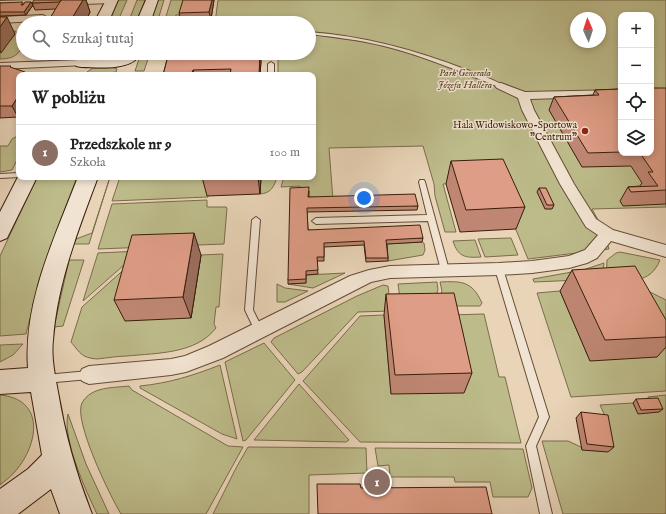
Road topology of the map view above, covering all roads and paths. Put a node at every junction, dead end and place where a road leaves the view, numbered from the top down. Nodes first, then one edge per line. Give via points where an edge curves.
1 (40, 0) edge
2 (112, 0) edge
3 (152, 0) edge
4 (87, 1) junction
5 (51, 2) junction
6 (0, 4) edge
7 (69, 11) edge
8 (104, 16) edge
9 (146, 16) edge
10 (0, 20) edge
11 (16, 20) edge
12 (316, 34) edge
13 (22, 60) edge
14 (121, 60) edge
15 (130, 60) edge
16 (81, 64) edge
17 (272, 64) dead end
18 (19, 65) junction
19 (0, 66) edge
20 (125, 72) edge
21 (271, 72) edge
22 (501, 86) joint
23 (618, 93) edge
24 (523, 96) junction
25 (16, 175) edge
26 (0, 176) edge
27 (26, 180) edge
28 (87, 180) edge
29 (422, 182) dead end
30 (431, 218) junction
31 (256, 220) dead end
32 (316, 221) dead end
33 (0, 233) edge
34 (608, 234) junction
35 (666, 251) edge
36 (499, 269) junction
37 (445, 270) junction
38 (259, 330) junction
39 (89, 376) joint
40 (42, 379) junction
41 (0, 382) edge
42 (57, 458) junction
43 (0, 507) edge
44 (76, 514) edge
45 (546, 514) edge

1 - 5 street
2 - 4 street
2 - 8 street
3 - 9 street
4 - 5 street
4 - 7 street via 80,8
5 - 6 street
10 - 11 street
12 - 22 lane via 359,38 396,46
13 - 18 street
14 - 16 street
15 - 20 street
16 - 18 street
17 - 21 lane
18 - 19 street
22 - 24 street
23 - 24 street
24 - 34 street via 528,110 586,217
25 - 26 lane
27 - 33 street
28 - 40 street via 58,259 46,301 40,336
29 - 30 lane
30 - 32 lane
30 - 37 lane
31 - 38 lane via 248,310
34 - 35 street
34 - 36 street via 591,254 581,259 532,267
36 - 37 street
36 - 45 lane via 544,417 531,446
37 - 38 street via 390,272 369,276
38 - 39 street via 186,364
39 - 40 lane
40 - 41 street
40 - 42 street
42 - 43 street via 45,475
42 - 44 street

